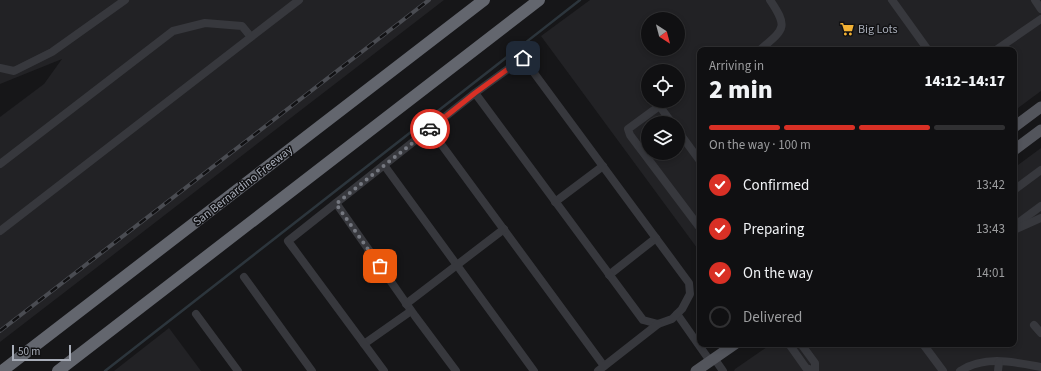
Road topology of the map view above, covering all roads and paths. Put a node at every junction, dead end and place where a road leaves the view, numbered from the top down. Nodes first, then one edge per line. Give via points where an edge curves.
1 (125, 0) edge
2 (299, 0) edge
3 (484, 0) edge
4 (539, 0) edge
5 (770, 0) edge
6 (892, 0) edge
7 (1035, 0) edge
8 (1041, 9) edge
9 (1041, 18) edge
10 (251, 37) junction
11 (764, 47) edge
12 (926, 47) edge
13 (1000, 47) edge
14 (0, 68) edge
15 (475, 93) junction
16 (1041, 107) edge
17 (646, 116) edge
18 (667, 116) edge
19 (641, 120) edge
20 (1017, 125) edge
21 (430, 129) junction
22 (1041, 130) edge
23 (685, 141) edge
24 (1017, 148) edge
25 (641, 149) edge
26 (697, 157) edge
27 (650, 160) edge
28 (0, 164) edge
29 (384, 165) junction
30 (603, 166) junction
31 (1041, 170) edge
32 (1017, 188) edge
33 (555, 202) junction
34 (336, 204) junction
35 (1041, 206) edge
36 (1041, 218) edge
37 (697, 220) edge
38 (1017, 225) edge
39 (504, 229) junction
40 (1017, 229) edge
41 (0, 231) edge
42 (656, 238) junction
43 (457, 265) junction
44 (609, 275) junction
45 (244, 277) dead end
46 (409, 307) junction
47 (196, 314) dead end
48 (677, 314) junction
49 (658, 324) junction
50 (1034, 325) dead end
51 (1041, 334) edge
52 (697, 340) edge
53 (364, 344) junction
54 (702, 347) edge
55 (731, 347) edge
56 (791, 347) edge
57 (803, 347) edge
58 (925, 347) edge
59 (712, 360) junction
60 (999, 362) junction
61 (1041, 367) edge
62 (601, 369) edge
63 (2, 371) edge
64 (58, 371) edge
65 (238, 371) edge
66 (312, 371) edge
67 (384, 371) edge
68 (456, 371) edge
69 (534, 371) edge
70 (696, 371) edge
71 (723, 371) edge
72 (815, 371) edge
73 (943, 371) edge
74 (960, 371) edge
75 (998, 371) edge

1 - 14 street via 52,52 14,71
2 - 10 street
3 - 63 highway, San Bernardino Freeway
4 - 64 highway
5 - 11 street via 781,19 782,27 777,36
6 - 12 street
7 - 8 street
9 - 13 street
10 - 28 street via 242,26 205,23 173,31
10 - 41 street
15 - 21 street
15 - 30 street via 523,58
15 - 33 street
16 - 20 main road
17 - 18 street via 658,107
19 - 25 street via 628,130
21 - 29 street
21 - 39 street
22 - 24 main road
23 - 26 street
27 - 37 street
29 - 34 street
29 - 43 street
30 - 33 street
30 - 42 street
31 - 32 street
33 - 44 street
34 - 46 street
34 - 53 street via 288,241
35 - 38 street
36 - 40 street
39 - 43 street
39 - 62 street
42 - 44 street
42 - 48 street via 689,283 690,294
43 - 46 street
43 - 69 street
44 - 49 street via 642,320
45 - 66 street
46 - 53 street
46 - 68 street
47 - 65 street
48 - 49 street via 672,319
48 - 52 street
49 - 62 street
50 - 51 street
53 - 67 street
54 - 59 street
55 - 59 main road
56 - 72 street via 806,368
57 - 72 street via 815,363
58 - 73 street
59 - 70 main road
59 - 71 street
60 - 61 street
60 - 74 street via 978,362
60 - 75 street

